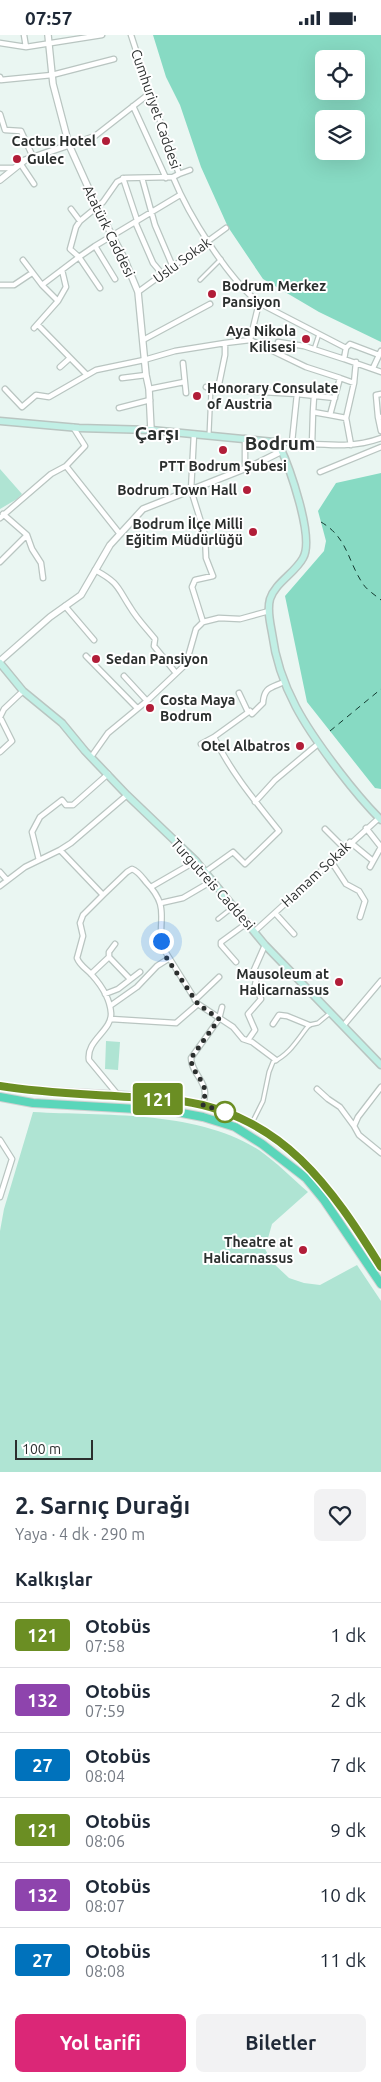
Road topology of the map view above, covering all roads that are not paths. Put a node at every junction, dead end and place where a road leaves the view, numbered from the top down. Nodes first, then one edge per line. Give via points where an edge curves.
1 (24, 35) edge
2 (48, 35) edge
3 (102, 35) edge
4 (132, 35) edge
5 (0, 43) edge
6 (49, 43) junction
7 (26, 47) junction
8 (114, 59) dead end
9 (52, 75) junction
10 (0, 78) edge
11 (150, 93) junction
12 (133, 106) junction
13 (0, 114) edge
14 (70, 145) junction
15 (33, 157) junction
16 (20, 163) junction
17 (0, 168) edge
18 (14, 168) junction
19 (190, 170) dead end
20 (179, 174) junction
21 (174, 177) junction
22 (142, 178) junction
23 (166, 178) junction
24 (124, 179) junction
25 (0, 181) edge
26 (34, 184) dead end
27 (180, 195) junction
28 (97, 207) junction
29 (71, 209) dead end
30 (150, 213) junction
31 (137, 220) junction
32 (80, 221) junction
33 (226, 228) dead end
34 (112, 236) junction
35 (207, 240) junction
36 (95, 246) junction
37 (79, 257) junction
38 (221, 259) junction
39 (23, 260) dead end
40 (173, 267) junction
41 (62, 270) junction
42 (32, 273) junction
43 (163, 275) junction
44 (115, 279) dead end
45 (200, 281) dead end
46 (0, 285) edge
47 (42, 285) junction
48 (100, 288) dead end
49 (138, 292) junction
50 (58, 301) junction
51 (259, 303) junction
52 (210, 304) dead end
53 (319, 334) junction
54 (143, 340) junction
55 (250, 340) junction
56 (278, 342) dead end
57 (225, 343) junction
58 (346, 348) junction
59 (314, 349) junction
60 (380, 353) edge
61 (70, 358) junction
62 (344, 359) junction
63 (144, 360) junction
64 (356, 362) junction
65 (183, 363) dead end
66 (60, 367) dead end
67 (373, 368) junction
68 (381, 372) edge
69 (86, 374) junction
70 (146, 375) junction
71 (122, 378) dead end
72 (340, 378) junction
73 (184, 382) junction
74 (354, 383) junction
75 (209, 388) joint
76 (5, 389) dead end
77 (149, 389) junction
78 (218, 389) junction
79 (186, 393) dead end
80 (297, 394) junction
81 (381, 394) edge
82 (314, 396) junction
83 (335, 398) junction
84 (150, 400) junction
85 (119, 408) dead end
86 (313, 412) junction
87 (330, 415) junction
88 (379, 417) edge
89 (346, 418) junction
90 (0, 421) edge
91 (73, 427) junction
92 (152, 430) junction
93 (381, 431) edge
94 (194, 434) junction
95 (209, 435) junction
96 (244, 438) junction
97 (381, 438) edge
98 (274, 442) junction
99 (292, 442) junction
100 (312, 445) junction
101 (351, 445) junction
102 (381, 447) edge
103 (282, 451) junction
104 (66, 466) junction
105 (245, 468) junction
106 (320, 472) dead end
107 (191, 490) junction
108 (2, 516) edge
109 (120, 534) junction
110 (27, 535) junction
111 (0, 562) edge
112 (95, 570) junction
113 (43, 578) dead end
114 (65, 607) junction
115 (269, 611) junction
116 (203, 622) junction
117 (94, 640) dead end
118 (86, 656) dead end
119 (0, 662) edge
120 (176, 673) junction
121 (124, 676) dead end
122 (284, 682) junction
123 (23, 691) junction
124 (239, 693) dead end
125 (147, 701) junction
126 (137, 708) junction
127 (248, 712) junction
128 (214, 737) junction
129 (200, 744) dead end
130 (318, 744) junction
131 (0, 752) edge
132 (91, 757) junction
133 (108, 774) junction
134 (127, 795) junction
135 (255, 802) junction
136 (380, 819) edge
137 (366, 828) junction
138 (325, 829) dead end
139 (350, 842) junction
140 (344, 848) junction
141 (60, 850) junction
142 (39, 860) junction
143 (196, 861) junction
144 (331, 861) junction
145 (373, 861) junction
146 (370, 867) dead end
147 (0, 873) edge
148 (205, 873) junction
149 (7, 880) junction
150 (212, 881) junction
151 (0, 886) edge
152 (152, 887) junction
153 (104, 895) junction
154 (161, 903) junction
155 (232, 908) junction
156 (275, 913) junction
157 (360, 917) dead end
158 (218, 919) dead end
159 (247, 923) junction
160 (255, 931) junction
161 (294, 934) dead end
162 (115, 944) dead end
163 (265, 945) junction
164 (109, 957) junction
165 (168, 959) junction
166 (236, 963) dead end
167 (140, 972) dead end
168 (91, 973) junction
169 (219, 977) dead end
170 (130, 979) junction
171 (381, 981) edge
172 (105, 994) junction
173 (196, 1002) junction
174 (110, 1006) junction
175 (222, 1007) dead end
176 (330, 1013) junction
177 (111, 1019) junction
178 (219, 1019) junction
179 (273, 1024) dead end
180 (309, 1025) junction
181 (343, 1026) junction
182 (248, 1041) junction
183 (276, 1061) junction
184 (381, 1065) edge
185 (0, 1086) edge
186 (381, 1087) edge
187 (317, 1089) dead end
188 (119, 1096) junction
189 (0, 1097) edge
190 (203, 1105) junction
191 (252, 1123) junction
192 (354, 1126) junction
193 (0, 1140) edge
194 (2, 1148) edge
195 (381, 1153) edge
196 (0, 1197) edge
197 (381, 1267) edge
198 (381, 1284) edge

1 - 7 street
2 - 6 street, Atatürk Caddesi
3 - 6 street
4 - 11 street, Cumhuriyet Caddesi
5 - 7 street
6 - 7 street
6 - 9 street, Atatürk Caddesi
8 - 9 street
9 - 10 street
9 - 14 street, Atatürk Caddesi
11 - 12 street
11 - 20 street, Cumhuriyet Caddesi
12 - 14 street via 95,136
12 - 23 street
13 - 15 street via 5,130 21,131
14 - 15 street
14 - 28 street, Atatürk Caddesi
15 - 16 street
16 - 18 street
16 - 26 street
17 - 18 street
18 - 25 street
19 - 20 street
20 - 21 street, Cumhuriyet Caddesi
21 - 23 street
21 - 27 street, Cumhuriyet Caddesi
22 - 23 street
22 - 24 street
22 - 30 street
24 - 28 street via 117,182
24 - 31 street
27 - 30 street
27 - 35 street, Cumhuriyet Caddesi
28 - 32 street
28 - 34 street, Atatürk Caddesi
29 - 32 street
30 - 31 street
30 - 40 street
31 - 34 street
31 - 43 street via 153,263
32 - 37 street via 70,245
33 - 35 street, Uslu Sokak
34 - 36 street
34 - 49 street, Atatürk Caddesi
35 - 38 street, Cumhuriyet Caddesi
35 - 40 street, Uslu Sokak
36 - 37 street
36 - 44 street
37 - 41 street
37 - 48 street
38 - 45 street
38 - 51 street, Cumhuriyet Caddesi via 247,293
39 - 42 street
40 - 43 street, Uslu Sokak
41 - 47 street
41 - 50 street via 66,287
42 - 46 street via 14,285
42 - 47 street
43 - 49 street, Uslu Sokak
47 - 50 street
49 - 54 street, Atatürk Caddesi
50 - 61 street via 36,327
51 - 53 street, Cumhuriyet Caddesi
51 - 55 street
52 - 54 street
53 - 58 street, Cumhuriyet Caddesi
53 - 59 street
54 - 63 street, Atatürk Caddesi
55 - 57 street
55 - 72 street via 306,367
56 - 59 street
57 - 63 street
57 - 78 street
58 - 60 street via 350,344
58 - 62 street
59 - 62 street
60 - 67 street
61 - 66 street
61 - 69 street
62 - 64 street
63 - 69 street
63 - 70 street, Atatürk Caddesi
64 - 67 street
64 - 74 street
65 - 73 street
67 - 68 street
69 - 76 street via 49,397 36,395 22,407
70 - 71 street
70 - 77 street, Atatürk Caddesi
72 - 74 street
72 - 83 street
73 - 77 street
73 - 79 street
74 - 89 street
75 - 78 street
75 - 95 street
77 - 84 street, Atatürk Caddesi
78 - 80 street
80 - 82 street
80 - 99 street
81 - 88 street via 376,395
82 - 83 street
82 - 86 street
83 - 87 street
84 - 85 street
84 - 92 street, Atatürk Caddesi
86 - 87 street
86 - 100 street
87 - 89 street
88 - 93 street
89 - 101 street
90 - 91 main road
91 - 92 main road
91 - 104 street via 85,446
92 - 94 main road
94 - 95 main road
94 - 107 street
95 - 96 main road
96 - 98 main road
96 - 105 street
97 - 101 street
98 - 99 street
98 - 103 main road
99 - 100 street
100 - 101 street
102 - 106 street
103 - 105 street
103 - 115 main road via 292,477 306,541 303,558 274,592
104 - 108 street via 51,474
104 - 109 street
105 - 107 street
107 - 109 street via 143,509
107 - 116 street via 213,576 195,580 192,587
108 - 110 street
109 - 112 street
110 - 111 street
110 - 113 street via 41,563
112 - 114 street via 81,595
112 - 120 street via 110,577 121,590 155,639 154,646
114 - 117 street
114 - 119 street
115 - 116 street via 240,619 218,618
115 - 122 main road via 272,641
116 - 120 street via 196,629 188,660
118 - 126 street
119 - 123 main road, Turgutreis Caddesi
120 - 125 street
121 - 125 street
122 - 127 street via 270,687 264,694 263,703 252,714
122 - 130 main road via 297,713
123 - 131 street via 0,717 12,741
123 - 132 main road, Turgutreis Caddesi via 62,723
124 - 127 street
125 - 126 street
126 - 132 street via 108,733
127 - 128 street
128 - 129 street
128 - 135 street via 223,757
130 - 135 street via 274,780
130 - 136 main road
132 - 133 main road, Turgutreis Caddesi
133 - 134 main road, Turgutreis Caddesi
133 - 142 street via 73,805 66,805 62,800 40,817 32,832
134 - 141 street
134 - 143 main road, Turgutreis Caddesi
135 - 148 street via 279,831 245,864 233,852
136 - 137 street, Hamam Sokak
137 - 139 street, Hamam Sokak
137 - 145 street via 380,847
138 - 140 street
139 - 140 street, Hamam Sokak
139 - 145 street
140 - 144 street, Hamam Sokak
141 - 142 street
141 - 153 street
142 - 149 street
143 - 148 main road, Turgutreis Caddesi
143 - 152 street
144 - 156 street, Hamam Sokak
144 - 157 street via 346,884 359,891 365,901
145 - 146 street
147 - 149 street
148 - 150 main road, Turgutreis Caddesi
149 - 151 street
150 - 154 street via 183,898
150 - 155 main road, Turgutreis Caddesi
152 - 153 street via 132,869
152 - 154 street
153 - 168 street via 83,915 80,923 83,936 77,958
154 - 165 street via 161,941
155 - 158 street
155 - 159 main road, Turgutreis Caddesi
156 - 160 street, Hamam Sokak
156 - 161 street
159 - 160 main road, Turgutreis Caddesi
159 - 166 street via 220,945
160 - 163 main road, Turgutreis Caddesi
162 - 164 street
163 - 176 main road, Turgutreis Caddesi
163 - 182 street via 254,970 257,976 255,985 261,999 248,1015 255,1030
164 - 168 street
164 - 170 street
165 - 173 street
165 - 174 street
167 - 170 street
168 - 172 street
169 - 173 street
170 - 172 street
171 - 181 street
172 - 174 street
173 - 177 street via 176,1023
173 - 178 street
174 - 177 street
175 - 178 street
176 - 180 street via 318,1023
176 - 181 main road, Turgutreis Caddesi
177 - 188 street via 88,1054 92,1066
178 - 182 street
178 - 190 street via 191,1058 193,1068 204,1085
179 - 180 street via 279,1015
180 - 183 street via 299,1040
181 - 184 main road, Turgutreis Caddesi
182 - 183 street
183 - 191 street via 269,1072 263,1101
185 - 188 highway
186 - 192 street
187 - 192 street via 340,1107
188 - 190 highway
189 - 198 highway via 33,1103 171,1111 235,1127 306,1178
190 - 191 highway
191 - 197 highway via 286,1146 315,1172 355,1225
192 - 195 street via 359,1135
193 - 194 street
194 - 196 street via 12,1159

